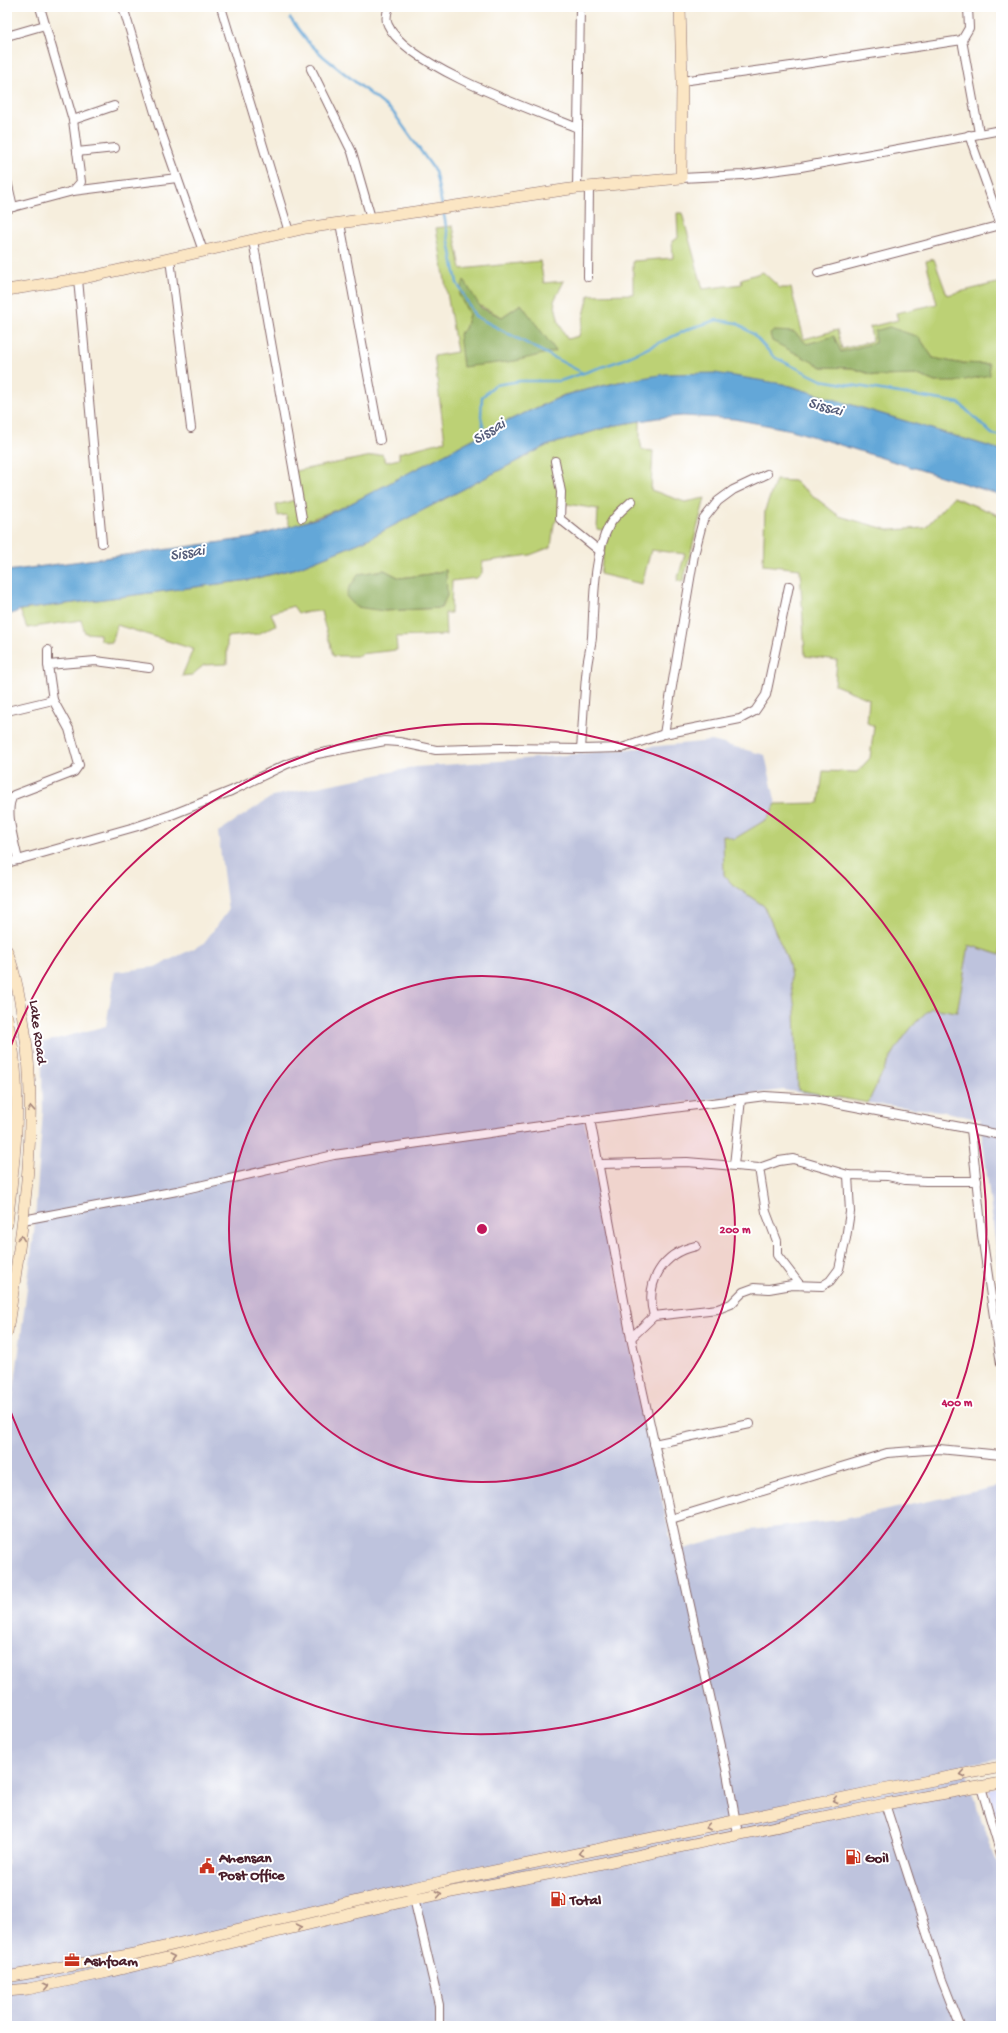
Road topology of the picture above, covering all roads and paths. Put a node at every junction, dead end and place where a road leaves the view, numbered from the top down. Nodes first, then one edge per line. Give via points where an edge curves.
1 (40, 7) edge
2 (123, 7) edge
3 (221, 7) edge
4 (389, 7) edge
5 (580, 7) edge
6 (680, 7) edge
7 (968, 7) edge
8 (45, 25) junction
9 (7, 36) edge
10 (962, 40) junction
11 (311, 69) dead end
12 (682, 81) junction
13 (114, 106) dead end
14 (73, 120) junction
15 (578, 128) junction
16 (1001, 130) edge
17 (979, 133) junction
18 (969, 135) junction
19 (114, 148) dead end
20 (77, 152) junction
21 (177, 178) junction
22 (681, 178) junction
23 (7, 181) edge
24 (583, 188) junction
25 (73, 191) junction
26 (10, 208) edge
27 (371, 218) junction
28 (340, 223) junction
29 (1001, 225) edge
30 (289, 232) junction
31 (253, 240) junction
32 (203, 251) junction
33 (170, 259) junction
34 (818, 274) dead end
35 (588, 276) dead end
36 (78, 279) junction
37 (7, 290) edge
38 (190, 428) dead end
39 (380, 440) dead end
40 (555, 462) dead end
41 (767, 474) dead end
42 (632, 501) dead end
43 (302, 518) dead end
44 (102, 543) dead end
45 (601, 552) junction
46 (789, 586) dead end
47 (48, 650) dead end
48 (48, 665) junction
49 (149, 668) dead end
50 (53, 700) junction
51 (7, 711) edge
52 (664, 734) junction
53 (581, 750) junction
54 (18, 860) junction
55 (7, 863) edge
56 (7, 951) edge
57 (7, 1017) edge
58 (741, 1100) junction
59 (590, 1119) junction
60 (972, 1129) junction
61 (1001, 1135) edge
62 (599, 1164) junction
63 (734, 1165) junction
64 (10, 1166) edge
65 (759, 1168) junction
66 (848, 1175) junction
67 (977, 1181) junction
68 (23, 1220) junction
69 (7, 1224) edge
70 (696, 1246) dead end
71 (800, 1285) junction
72 (654, 1316) junction
73 (7, 1332) edge
74 (631, 1338) junction
75 (1001, 1364) edge
76 (750, 1424) dead end
77 (654, 1444) junction
78 (1001, 1455) edge
79 (671, 1519) junction
80 (1001, 1767) edge
81 (1001, 1783) edge
82 (981, 1787) junction
83 (885, 1804) junction
84 (736, 1822) junction
85 (738, 1834) junction
86 (1001, 1854) edge
87 (412, 1888) junction
88 (414, 1899) junction
89 (7, 1971) edge
90 (19, 1976) junction
91 (7, 1977) edge
92 (7, 1991) edge
93 (439, 2026) edge
94 (960, 2026) edge

1 - 8 street
2 - 21 street
3 - 30 street
4 - 15 street via 386,14 387,23 392,32 434,66 487,91
5 - 15 street
6 - 12 main road
7 - 10 street via 969,28
8 - 9 street
8 - 14 street
10 - 12 street
10 - 17 street
11 - 27 street via 352,152
12 - 22 main road
13 - 14 street
14 - 20 street
15 - 24 street
16 - 17 street
17 - 18 street
18 - 22 street via 801,167
18 - 29 street
19 - 20 street
20 - 25 street via 81,182
21 - 25 street
21 - 32 street
22 - 24 main road
23 - 26 street
24 - 27 main road
24 - 35 street
25 - 26 street
27 - 28 main road
28 - 30 main road
28 - 39 street
29 - 34 street
30 - 31 main road
31 - 32 main road
31 - 43 street
32 - 33 main road
33 - 36 main road
33 - 38 street
36 - 37 main road
36 - 44 street
40 - 45 street via 561,492 560,519
41 - 52 street via 733,490 718,501 704,520 694,555
42 - 45 street via 609,525
45 - 53 street via 593,606
46 - 52 street via 766,695 755,711 740,719
47 - 48 street
48 - 49 street via 96,661
48 - 50 street
50 - 51 street
50 - 54 street via 68,729 79,765 74,772 11,798 11,826
52 - 53 street via 622,748
53 - 54 street via 436,750 385,741 317,754 287,764 232,791 171,815
54 - 55 street
68 -> 56 main road, Lake Road via 31,1116 28,1051 20,995
57 - 64 main road, Lake Road via 15,1060 16,1113
58 - 59 street
58 - 60 street via 765,1096 814,1099
58 - 63 street
59 - 62 street
59 - 68 street via 334,1155 177,1191
60 - 61 street
60 - 67 street
62 - 63 street via 673,1162
62 - 74 street
63 - 65 street
64 - 69 main road, Lake Road
65 - 66 street via 793,1159
65 - 71 street via 766,1212 777,1241 777,1255
66 - 67 street via 888,1176 926,1181
66 - 71 street via 850,1212 839,1269 830,1281 822,1286
67 - 75 street via 982,1235
73 -> 68 main road, Lake Road
70 - 72 street via 683,1249 661,1266 653,1283 651,1296
71 - 72 street via 754,1288 743,1292 731,1304 718,1309
72 - 74 street
74 - 77 street
76 - 77 street
77 - 79 street
78 - 79 street via 940,1449 887,1453
79 - 84 street
80 -> 84 main road
81 - 82 main road
82 - 83 main road
82 - 86 street
83 - 85 main road
83 - 94 street via 942,1980
84 - 85 street
84 -> 87 main road
88 -> 85 main road via 574,1869
87 - 88 street
87 - 90 main road via 134,1954
92 -> 88 main road via 28,1989 115,1970
88 - 93 street via 439,2005
89 - 90 main road
90 - 91 main road

